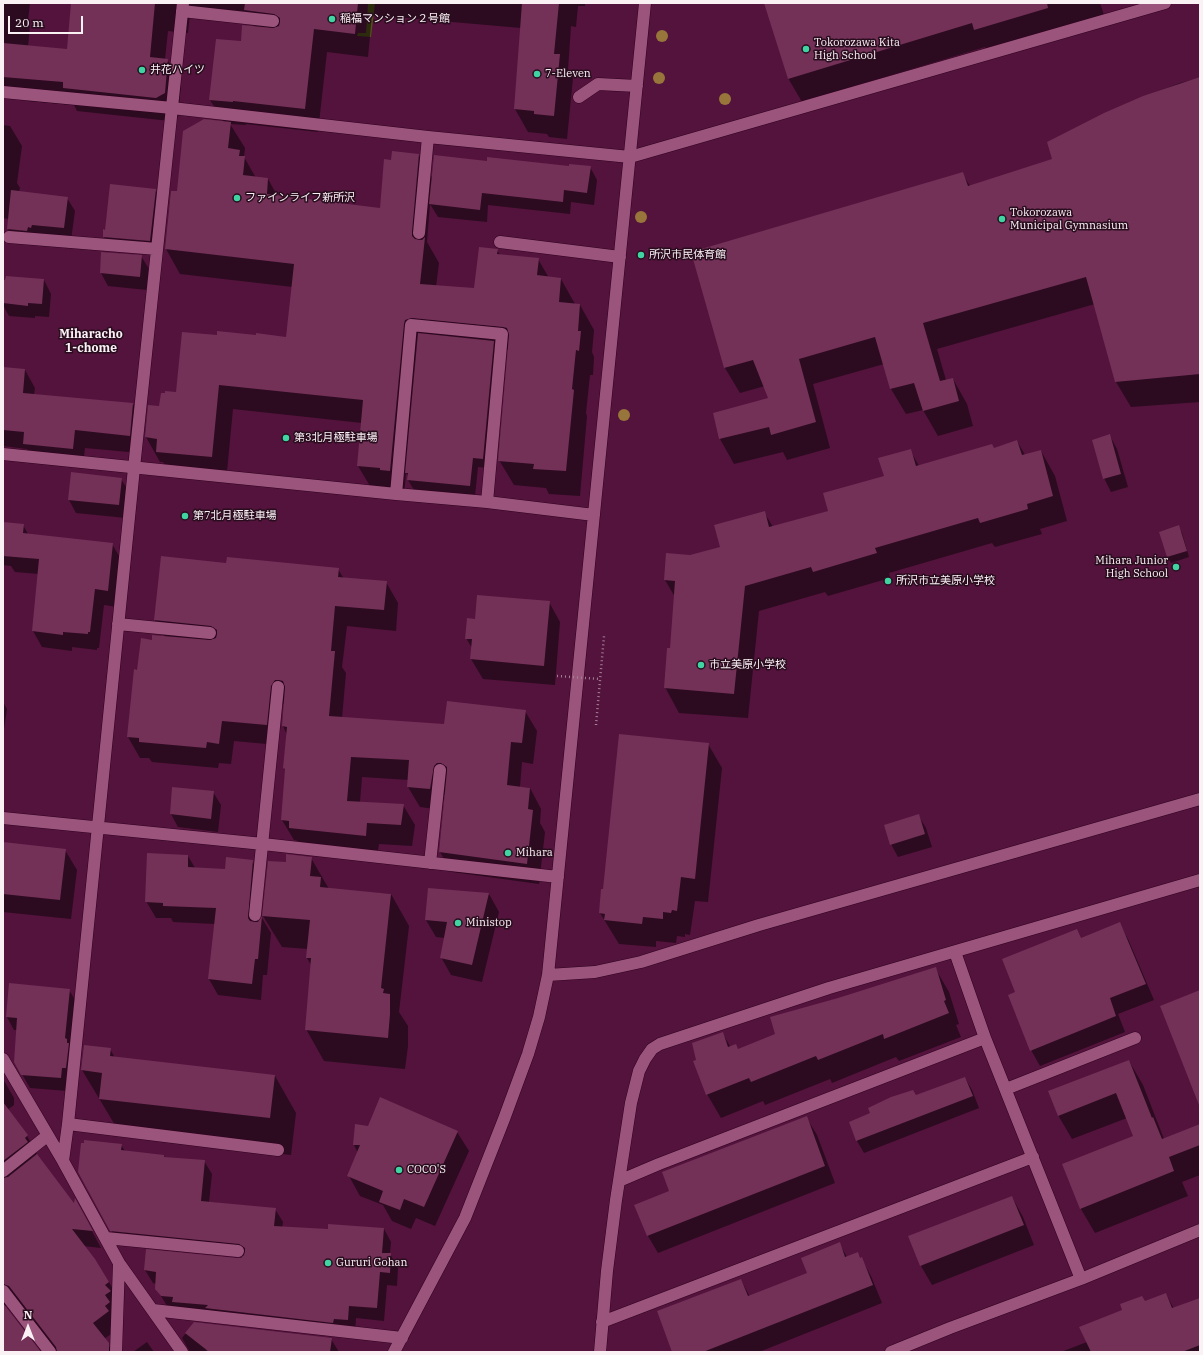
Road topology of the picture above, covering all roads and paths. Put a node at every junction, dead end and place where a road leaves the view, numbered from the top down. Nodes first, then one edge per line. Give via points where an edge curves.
1 (645, 3) edge
2 (1165, 3) edge
3 (183, 7) edge
4 (273, 21) dead end
5 (637, 86) junction
6 (3, 92) edge
7 (579, 97) dead end
8 (172, 108) junction
9 (428, 137) junction
10 (630, 157) junction
11 (419, 233) dead end
12 (9, 237) dead end
13 (500, 242) dead end
14 (157, 249) junction
15 (620, 257) junction
16 (3, 454) edge
17 (134, 468) junction
18 (396, 494) junction
19 (487, 502) junction
20 (594, 515) junction
21 (118, 624) junction
22 (210, 633) dead end
23 (604, 636) dead end
24 (557, 676) dead end
25 (600, 679) junction
26 (278, 687) dead end
27 (596, 725) dead end
28 (440, 770) dead end
29 (1200, 799) edge
30 (3, 818) edge
31 (98, 827) junction
32 (263, 844) junction
33 (430, 863) junction
34 (558, 877) junction
35 (1200, 880) edge
36 (255, 915) dead end
37 (955, 952) junction
38 (548, 975) junction
39 (985, 1038) junction
40 (1135, 1038) dead end
41 (3, 1059) edge
42 (1006, 1089) junction
43 (68, 1124) junction
44 (47, 1136) junction
45 (278, 1150) dead end
46 (1033, 1157) junction
47 (63, 1161) junction
48 (3, 1172) edge
49 (619, 1181) junction
50 (1200, 1230) edge
51 (106, 1238) junction
52 (238, 1251) dead end
53 (119, 1263) junction
54 (1081, 1279) junction
55 (3, 1291) edge
56 (153, 1310) junction
57 (602, 1322) junction
58 (402, 1338) junction
59 (50, 1352) edge
60 (116, 1352) edge
61 (182, 1352) edge
62 (394, 1352) edge
63 (600, 1352) edge
64 (891, 1352) edge

1 - 5 street
2 - 10 street
3 - 4 street
3 - 8 street
5 - 7 street via 598,84
5 - 10 street
6 - 8 street
8 - 9 street
8 - 14 street
9 - 10 street
9 - 11 street
10 - 15 street
12 - 14 street
13 - 15 street
14 - 17 street
15 - 20 street
16 - 17 street
17 - 18 street
17 - 21 street
18 - 19 street
18 - 19 street via 412,325 502,334
19 - 20 street
20 - 34 street
21 - 22 street
21 - 31 street
23 - 25 path
24 - 25 path, bridge
25 - 27 path
26 - 32 street
28 - 33 street
29 - 38 street via 641,962 596,972
30 - 31 street
31 - 32 street
31 - 43 street
32 - 33 street
32 - 36 street
33 - 34 street
34 - 38 street
35 - 37 street
37 - 39 street
37 - 49 street via 829,988 660,1044 652,1049 639,1071 634,1089
38 - 58 street via 528,1054 465,1218
39 - 42 street
39 - 49 street
40 - 42 street
41 - 44 street
42 - 46 street
43 - 45 street
43 - 47 street
44 - 47 street
44 - 48 street
46 - 54 street
46 - 57 street
47 - 51 street
49 - 57 street
50 - 54 street
51 - 52 street
51 - 53 street
53 - 56 street
53 - 60 street
54 - 64 street
55 - 59 street
56 - 58 street
56 - 61 street
57 - 63 street
58 - 62 street

